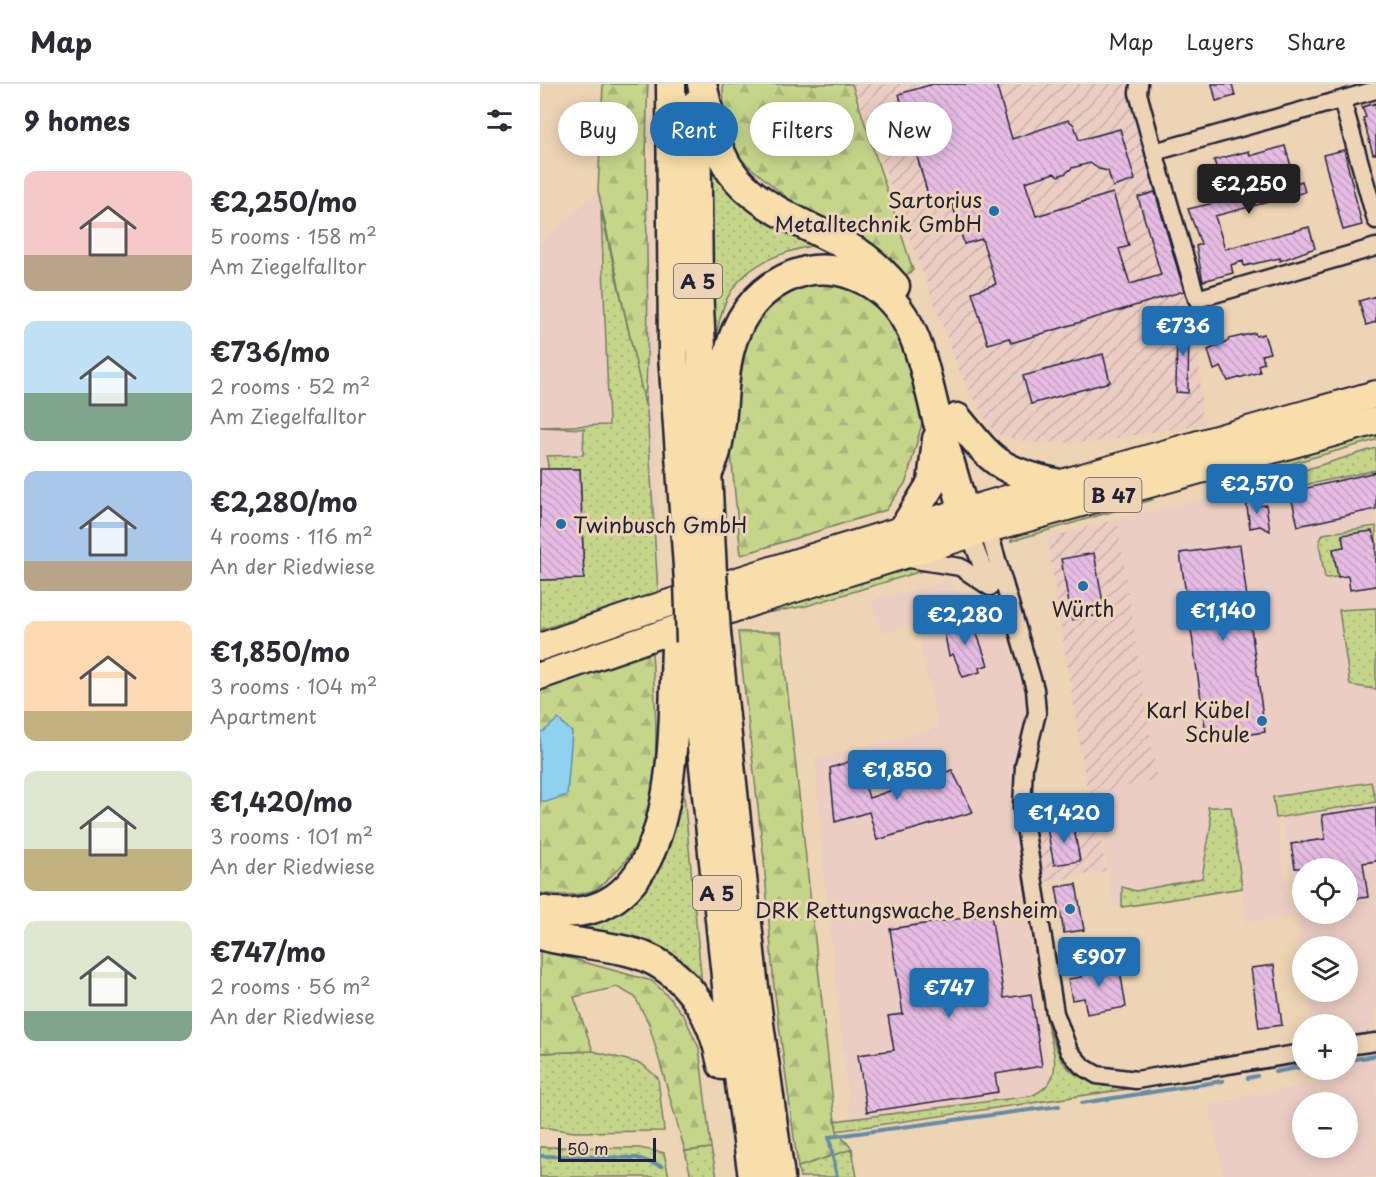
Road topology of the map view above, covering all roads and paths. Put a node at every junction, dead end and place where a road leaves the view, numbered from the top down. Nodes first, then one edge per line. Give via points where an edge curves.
1 (671, 84) edge
2 (697, 84) edge
3 (702, 84) edge
4 (1139, 84) edge
5 (1376, 90) edge
6 (1342, 100) junction
7 (1154, 152) junction
8 (1376, 220) edge
9 (1376, 247) edge
10 (1376, 394) edge
11 (947, 419) junction
12 (1376, 421) edge
13 (706, 477) junction
14 (1055, 483) junction
15 (976, 520) junction
16 (904, 528) junction
17 (893, 559) junction
18 (691, 580) junction
19 (990, 586) junction
20 (1012, 613) junction
21 (695, 640) junction
22 (540, 647) edge
23 (540, 676) edge
24 (540, 910) edge
25 (540, 935) edge
26 (1376, 1042) edge
27 (1358, 1044) edge
28 (1292, 1055) edge
29 (747, 1144) junction
30 (753, 1177) edge
31 (780, 1177) edge

1 - 18 highway, A 5 via 673,355 683,522 674,551
2 - 13 highway, A 5 via 698,275
3 - 11 highway via 718,147 729,169 775,209 850,248 879,268 902,293 918,321
4 - 7 street
5 - 6 street
6 - 7 street
6 - 8 street
7 - 9 street via 1197,299
10 - 14 main road, B 47
11 - 13 highway via 912,330 895,301 873,283 841,271 813,270 787,276 750,306 736,332 724,378 717,447
11 - 14 highway via 1001,466
11 - 15 highway
11 - 16 highway via 932,483
12 - 15 main road, B 47
13 - 18 highway, A 5
14 - 15 main road, B 47
15 - 16 main road, B 47
15 - 17 main road, B 47
15 - 19 street
15 - 20 street
16 - 22 main road, B 47 via 753,574
17 - 19 street via 960,567
17 - 23 main road, B 47 via 759,600
18 - 21 highway
18 - 21 highway, A 5, bridge
19 - 20 street
20 - 28 street via 1031,670 1037,713 1024,766 1022,808 1055,1013 1069,1051 1097,1075 1136,1080
21 - 24 highway via 665,805 656,842 644,867 609,902 588,910
21 - 29 highway, A 5 via 704,777
21 - 31 highway, A 5 via 753,980
25 - 29 highway via 636,954 658,963 686,985 718,1042 729,1103
26 - 27 street
29 - 30 highway, A 5

